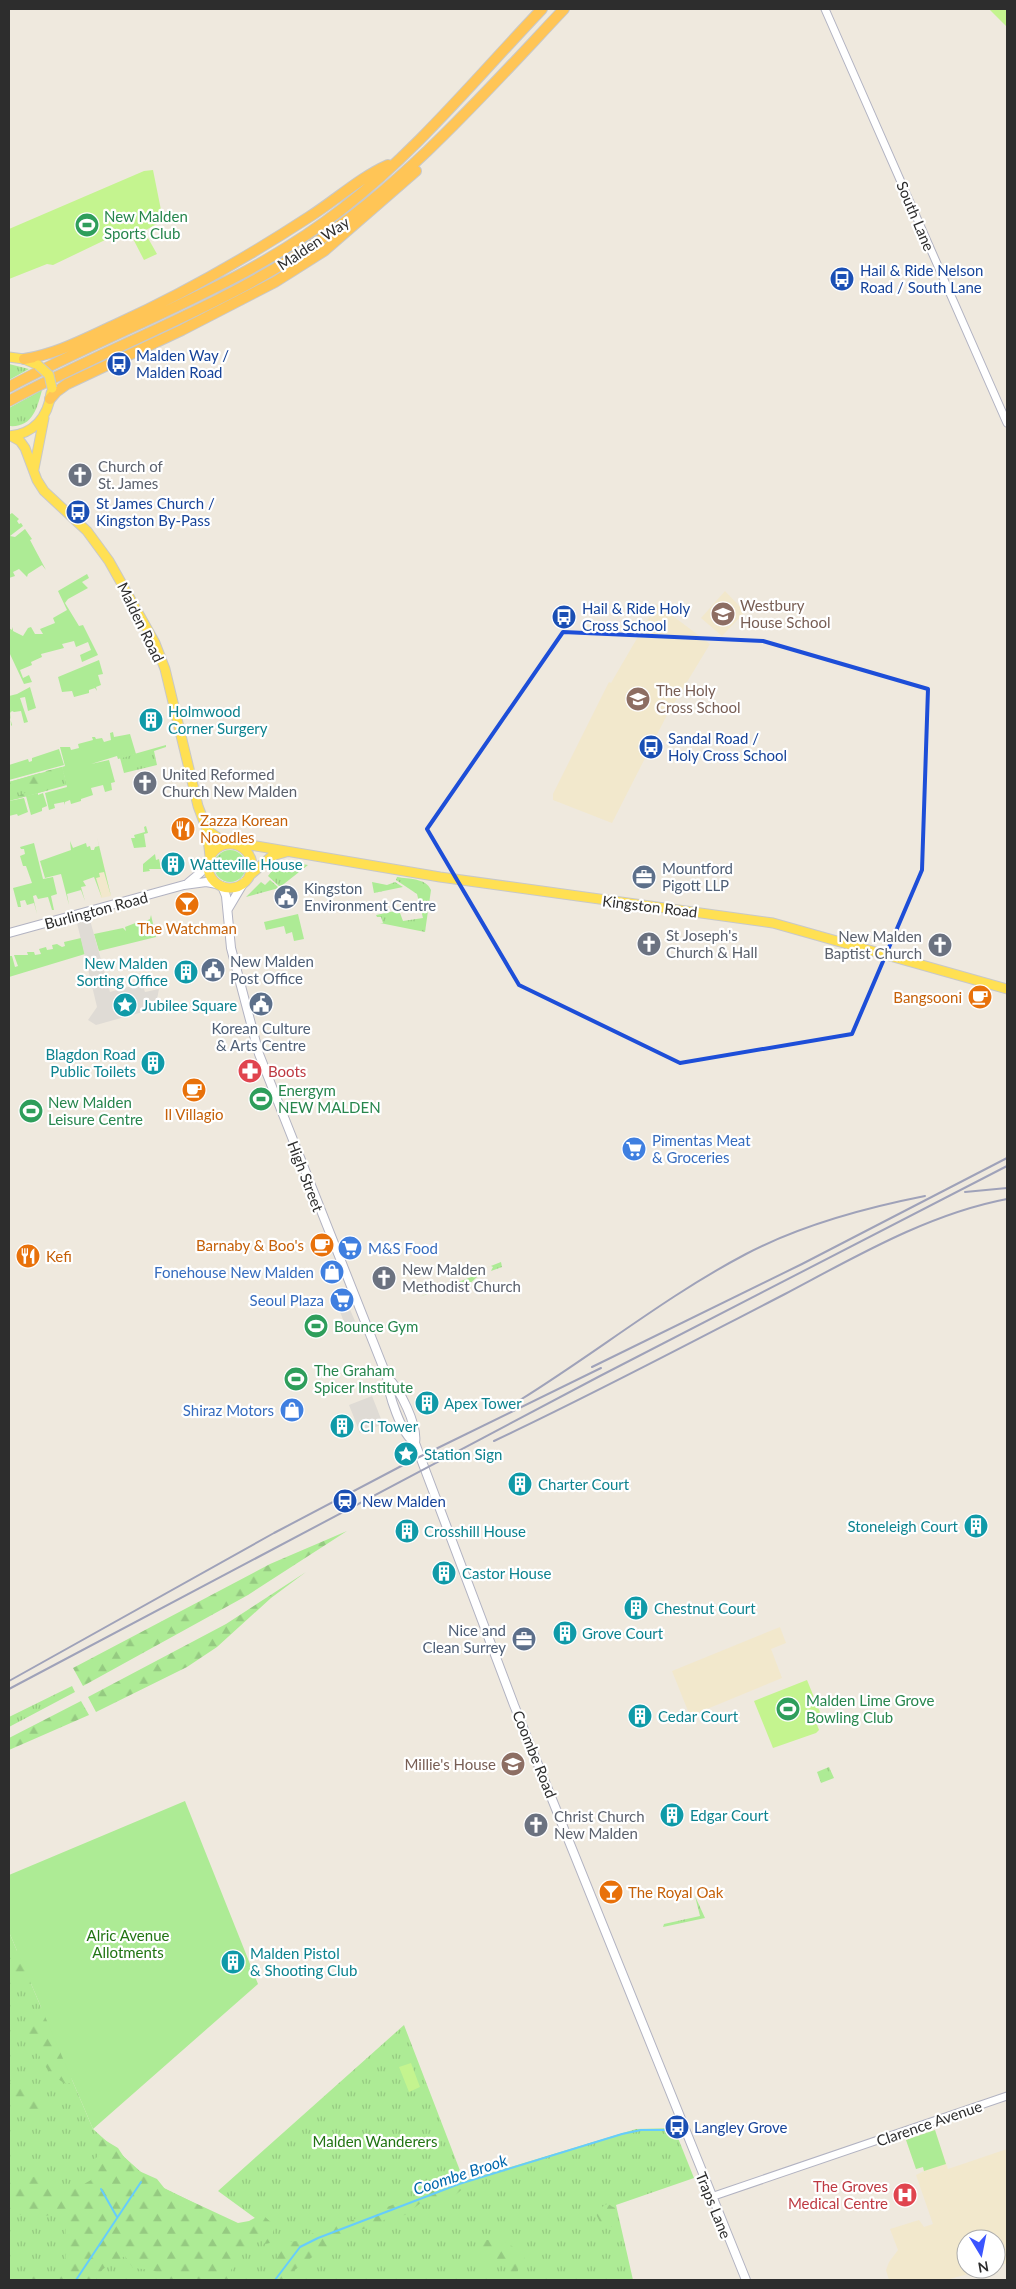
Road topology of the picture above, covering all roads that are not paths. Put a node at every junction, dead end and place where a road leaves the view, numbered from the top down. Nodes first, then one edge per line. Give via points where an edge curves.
1 (542, 9) edge
2 (564, 9) edge
3 (825, 9) edge
4 (427, 153) junction
5 (398, 160) junction
6 (9, 357) edge
7 (24, 359) junction
8 (9, 387) edge
9 (50, 399) junction
10 (9, 401) edge
11 (45, 416) junction
12 (1007, 423) edge
13 (10, 436) edge
14 (34, 469) junction
15 (207, 830) junction
16 (232, 844) junction
17 (286, 852) junction
18 (209, 860) junction
19 (246, 879) junction
20 (220, 885) junction
21 (184, 886) junction
22 (228, 911) junction
23 (9, 934) edge
24 (1007, 989) edge
25 (422, 1461) joint
26 (1007, 2096) edge
27 (684, 2130) joint
28 (711, 2197) junction
29 (746, 2280) edge

1 - 5 highway, Malden Way
2 - 4 highway, Malden Way
3 - 12 street, South Lane
4 - 9 highway via 415,173 324,251 228,307 67,384
4 - 10 highway, Malden Way via 341,226 262,276
5 - 7 highway via 373,172 238,263 157,306 78,342 50,354
5 - 8 highway, Malden Way via 341,210 256,266
6 - 7 main road
7 - 9 main road, bridge via 49,375
9 - 11 main road
11 - 13 main road via 34,428
11 - 14 main road
13 - 14 main road, Malden Road via 20,441
14 - 15 main road, Malden Road via 44,491 87,531 109,561 155,643 165,669
15 - 16 main road
15 - 18 main road, Malden Road
16 - 17 main road, Kingston Road via 250,844
16 - 18 main road via 217,848
16 - 19 main road via 249,855 252,866
17 - 19 main road via 272,856
17 - 24 main road, Kingston Road via 773,923
18 - 20 main road via 211,877
18 - 21 main road, Burlington Road via 200,873
19 - 20 main road via 234,887
19 - 22 main road
20 - 21 main road, Burlington Road via 206,882
20 - 22 main road, High Street
21 - 23 main road, Burlington Road
22 - 25 main road, High Street via 234,962 259,1054 388,1377 396,1386 406,1409
25 - 27 main road, Coombe Road via 472,1597
26 - 28 street, Clarence Avenue
27 - 28 main road, Traps Lane
28 - 29 main road, Traps Lane

